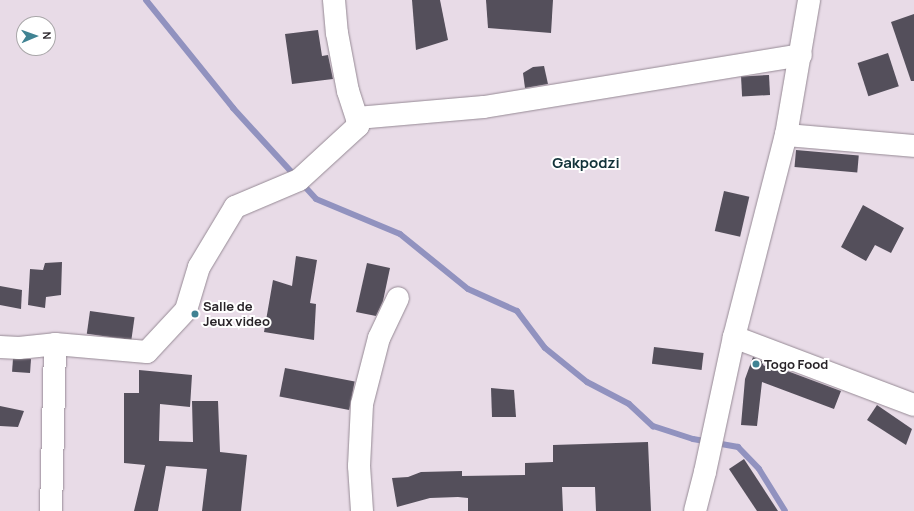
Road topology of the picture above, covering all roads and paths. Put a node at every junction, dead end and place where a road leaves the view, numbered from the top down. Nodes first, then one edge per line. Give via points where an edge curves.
1 (334, 0) edge
2 (809, 0) edge
3 (801, 55) junction
4 (357, 118) junction
5 (786, 135) junction
6 (914, 146) edge
7 (398, 298) dead end
8 (734, 337) junction
9 (55, 344) junction
10 (0, 347) edge
11 (914, 405) edge
12 (51, 511) edge
13 (362, 511) edge
14 (695, 511) edge

1 - 4 street via 337,33 348,91
2 - 3 street
3 - 4 street via 484,107
3 - 5 street
4 - 9 street via 358,126 299,180 235,207 199,267 186,310 147,352
5 - 6 street
5 - 8 street
7 - 13 street via 378,338 362,404 359,466
8 - 11 street
8 - 14 street
9 - 10 street via 19,348
9 - 12 street

